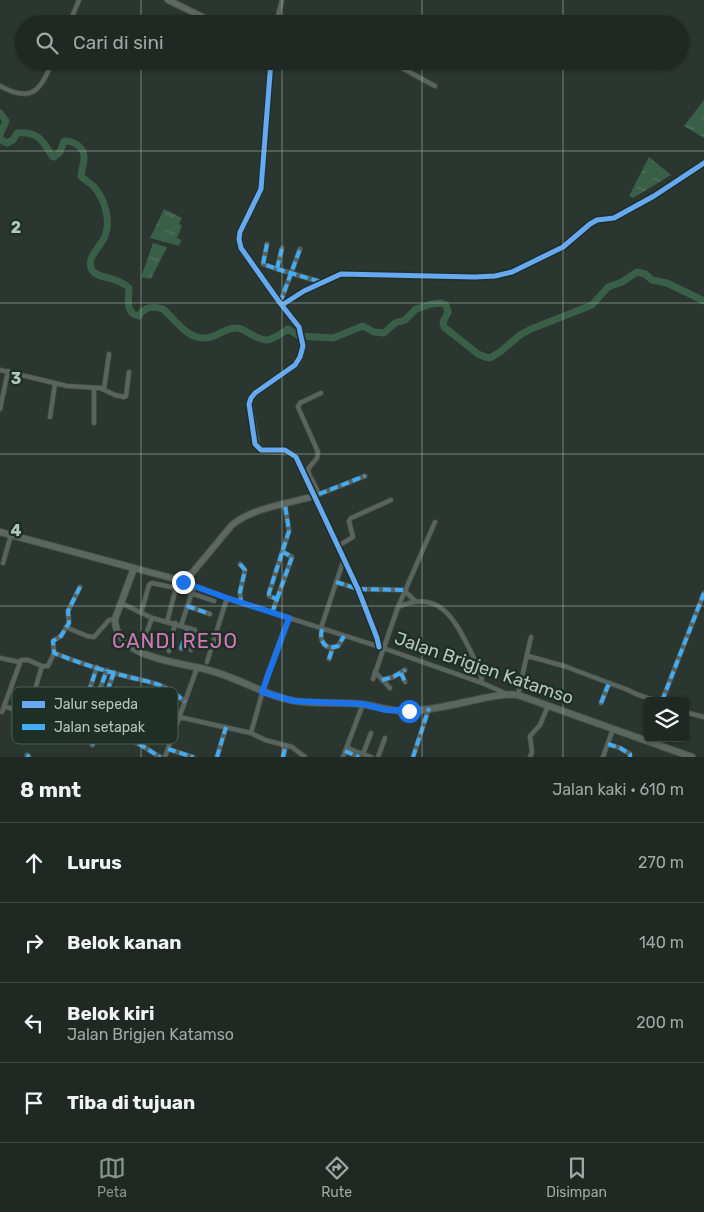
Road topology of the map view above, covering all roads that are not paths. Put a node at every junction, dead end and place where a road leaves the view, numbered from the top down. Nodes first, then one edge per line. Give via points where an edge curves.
1 (79, 0) edge
2 (168, 0) edge
3 (282, 0) edge
4 (195, 14) edge
5 (73, 15) edge
6 (279, 15) edge
7 (49, 70) edge
8 (270, 70) edge
9 (406, 70) edge
10 (0, 86) edge
11 (435, 86) dead end
12 (704, 163) edge
13 (266, 244) dead end
14 (282, 248) dead end
15 (300, 249) dead end
16 (278, 269) junction
17 (291, 273) junction
18 (321, 282) junction
19 (281, 304) junction
20 (109, 354) dead end
21 (0, 370) edge
22 (8, 371) junction
23 (128, 372) dead end
24 (55, 384) junction
25 (94, 388) junction
26 (104, 389) junction
27 (321, 393) dead end
28 (0, 409) edge
29 (50, 417) dead end
30 (94, 423) dead end
31 (365, 476) dead end
32 (317, 495) junction
33 (391, 500) dead end
34 (285, 505) junction
35 (435, 522) dead end
36 (0, 532) edge
37 (11, 535) junction
38 (338, 546) junction
39 (284, 552) junction
40 (344, 559) junction
41 (3, 563) dead end
42 (240, 564) dead end
43 (134, 568) junction
44 (179, 580) junction
45 (336, 582) junction
46 (194, 586) junction
47 (80, 587) dead end
48 (176, 588) junction
49 (358, 590) junction
50 (405, 591) junction
51 (191, 593) junction
52 (704, 593) edge
53 (227, 598) junction
54 (277, 600) junction
55 (214, 601) dead end
56 (415, 601) junction
57 (241, 602) junction
58 (122, 603) junction
59 (187, 606) junction
60 (398, 607) junction
61 (141, 613) junction
62 (272, 613) junction
63 (210, 614) dead end
64 (152, 618) junction
65 (289, 618) junction
66 (115, 619) junction
67 (167, 622) junction
68 (175, 624) junction
69 (181, 626) junction
70 (66, 627) junction
71 (188, 628) junction
72 (321, 628) junction
73 (344, 636) junction
74 (531, 637) dead end
75 (144, 640) dead end
76 (333, 647) junction
77 (381, 648) junction
78 (181, 650) dead end
79 (191, 650) dead end
80 (169, 651) dead end
81 (54, 653) junction
82 (528, 656) junction
83 (0, 658) edge
84 (329, 659) dead end
85 (19, 662) junction
86 (207, 662) dead end
87 (42, 666) junction
88 (97, 667) junction
89 (197, 668) junction
90 (107, 670) junction
91 (405, 670) dead end
92 (114, 672) junction
93 (375, 672) junction
94 (400, 673) junction
95 (373, 679) dead end
96 (382, 680) junction
97 (405, 682) dead end
98 (482, 683) junction
99 (609, 683) junction
100 (36, 686) dead end
101 (90, 687) edge
102 (101, 687) edge
103 (108, 687) edge
104 (163, 687) edge
105 (390, 688) dead end
106 (262, 692) junction
107 (515, 695) junction
108 (178, 696) edge
109 (645, 697) edge
110 (664, 697) edge
111 (185, 702) junction
112 (601, 703) dead end
113 (363, 704) junction
114 (4, 706) junction
115 (548, 706) junction
116 (429, 708) junction
117 (12, 709) edge
118 (2, 712) dead end
119 (689, 713) edge
120 (179, 717) junction
121 (704, 717) edge
122 (178, 720) edge
123 (226, 728) junction
124 (613, 729) junction
125 (251, 733) junction
126 (371, 733) dead end
127 (385, 738) dead end
128 (139, 744) edge
129 (170, 744) edge
130 (608, 744) junction
131 (286, 745) junction
132 (168, 749) junction
133 (346, 749) junction
134 (361, 756) edge
135 (160, 757) edge
136 (165, 757) edge
137 (193, 757) edge
138 (217, 757) edge
139 (283, 757) edge
140 (305, 757) edge
141 (342, 757) edge
142 (371, 757) edge
143 (378, 757) edge
144 (412, 757) edge
145 (530, 757) edge
146 (603, 757) edge
147 (630, 757) edge
148 (692, 757) edge

1 - 5 street
2 - 4 street
3 - 6 street
7 - 10 street via 36,92 21,94
8 - 19 street via 260,192 238,239 244,254
9 - 11 street
12 - 18 street via 654,196 614,218 597,220 563,247 512,272 475,277 342,274
13 - 16 street via 263,264
14 - 16 street
15 - 17 street
16 - 17 street
17 - 18 street
17 - 19 street
18 - 19 street
19 - 32 street via 299,327 303,346 295,365 250,398 257,447 292,453
20 - 26 street
21 - 22 street
22 - 24 street
22 - 28 street
23 - 26 street via 125,397
24 - 25 street
24 - 29 street
25 - 26 street
25 - 30 street
27 - 32 street via 298,407 318,452 308,469
31 - 32 street
32 - 34 street
32 - 38 street
33 - 38 street via 351,518 353,537
34 - 39 street via 289,531
34 - 44 street via 238,520 192,573
35 - 50 street
36 - 37 main road
37 - 41 street
37 - 43 main road
38 - 40 street
39 - 54 street via 269,593
39 - 54 street via 292,557
40 - 45 street
40 - 49 street
42 - 57 street via 245,570
43 - 44 street
43 - 58 main road
44 - 46 street, Jalan Brigjen Katamso
45 - 49 street
45 - 72 street
46 - 51 street
46 - 53 street, Jalan Brigjen Katamso
47 - 70 street via 68,611 70,621
48 - 51 street
48 - 61 street via 151,583
48 - 67 street
49 - 50 street
49 - 77 street
50 - 56 street
50 - 60 street
51 - 55 street
51 - 59 street
52 - 110 street
53 - 57 street, Jalan Brigjen Katamso
53 - 86 street
54 - 62 street
56 - 60 street
56 - 98 street via 435,604 450,615 481,674
57 - 62 street, Jalan Brigjen Katamso
58 - 61 street
58 - 66 main road
59 - 63 street
59 - 69 street
60 - 77 street
61 - 64 street
62 - 65 street, Jalan Brigjen Katamso
64 - 67 street
64 - 75 street
65 - 72 street, Jalan Brigjen Katamso
65 - 106 street
66 - 70 street via 108,620 94,637
66 - 89 main road via 119,634 142,653
67 - 68 street
68 - 69 street
68 - 80 street
69 - 71 street
70 - 81 street via 53,641
71 - 78 street
71 - 79 street via 196,632
72 - 73 street, Jalan Brigjen Katamso
72 - 76 street via 322,642
73 - 76 street
73 - 77 street, Jalan Brigjen Katamso
74 - 82 street
76 - 84 street
77 - 93 street
77 - 98 street, Jalan Brigjen Katamso
81 - 87 street via 48,666
81 - 88 street
82 - 99 street
82 - 107 street
83 - 85 street
85 - 87 street via 23,659
85 - 114 street
87 - 100 street
88 - 90 street
88 - 101 street
89 - 106 main road
89 - 111 street
90 - 92 street
90 - 102 street
91 - 94 street
92 - 103 street
92 - 104 street
93 - 95 street
93 - 96 street
94 - 96 street
94 - 97 street
96 - 105 street
98 - 107 street, Jalan Brigjen Katamso
99 - 109 street
99 - 112 street
106 - 113 main road via 300,702
106 - 125 street
107 - 115 main road, Jalan Brigjen Katamso
107 - 116 main road
108 - 111 street
111 - 120 street
113 - 116 main road via 398,711
113 - 133 street
114 - 117 street
114 - 118 street
115 - 124 main road, Jalan Brigjen Katamso
115 - 145 street via 540,725 530,736
116 - 144 street
119 - 121 street
120 - 122 street
120 - 123 street
123 - 125 street
123 - 138 street
124 - 130 street
124 - 148 main road, Jalan Brigjen Katamso
125 - 131 street
126 - 134 street
127 - 143 street
128 - 135 street
129 - 132 street
130 - 146 street
130 - 147 street via 630,754
131 - 139 street
131 - 140 street
132 - 136 street
132 - 137 street
133 - 134 street
133 - 141 street
134 - 142 street

